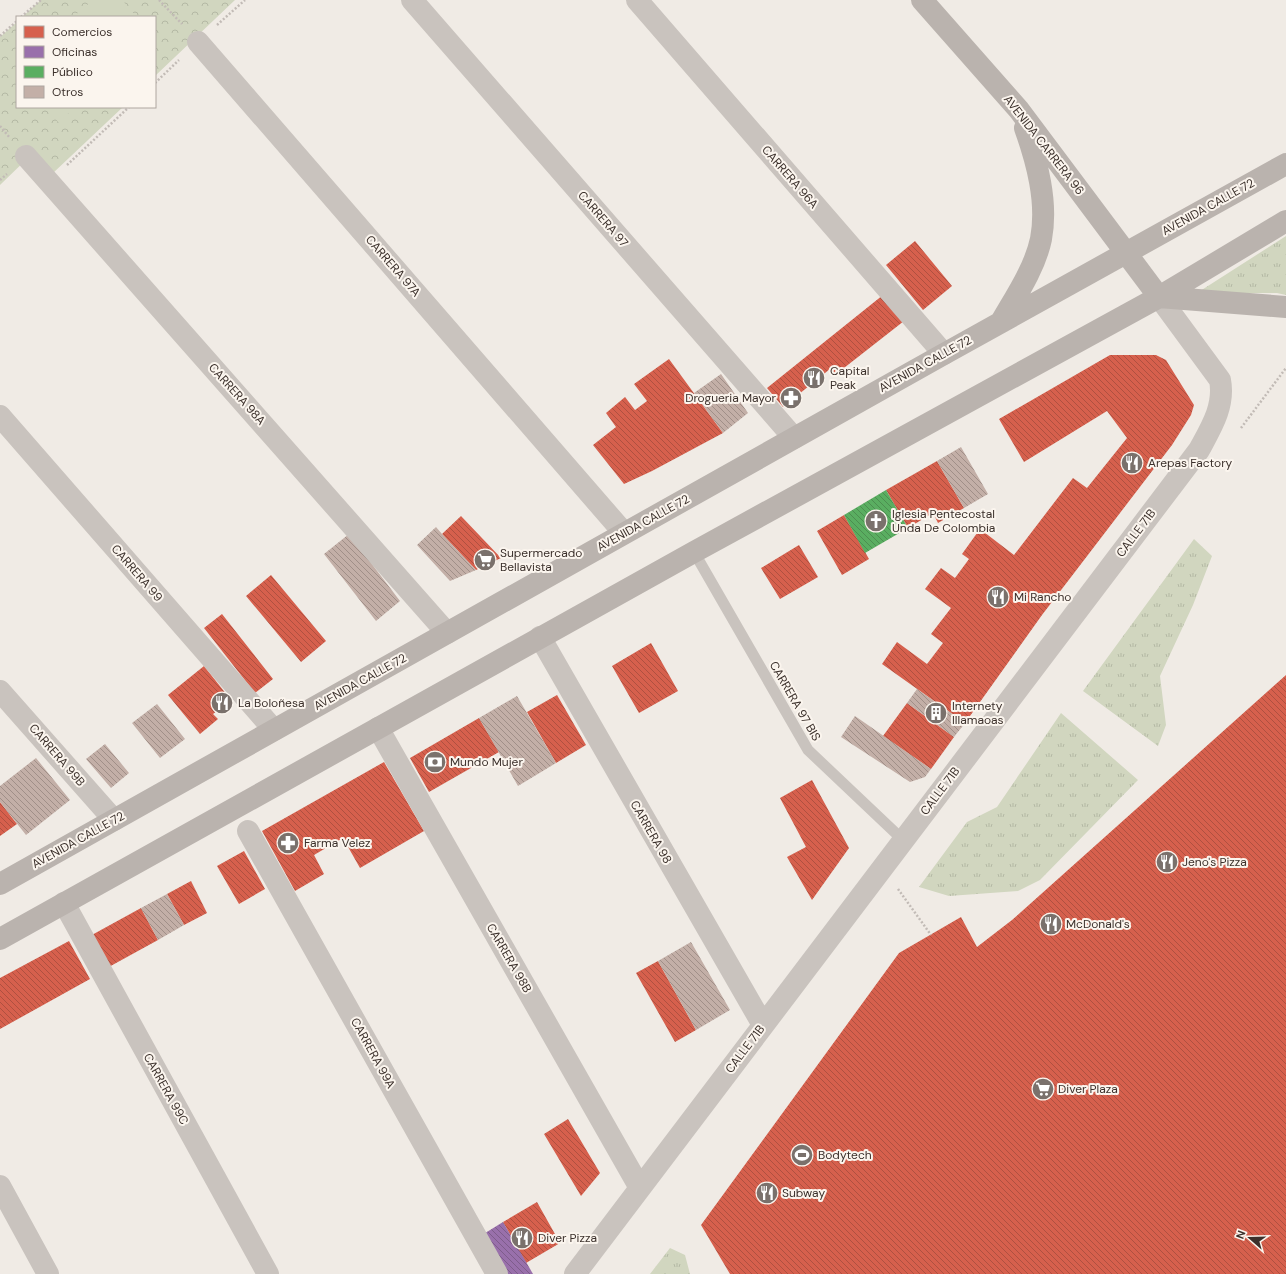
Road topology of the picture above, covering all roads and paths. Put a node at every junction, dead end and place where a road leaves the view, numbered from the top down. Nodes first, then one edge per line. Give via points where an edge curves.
1 (41, 0) edge
2 (159, 0) edge
3 (412, 0) edge
4 (637, 0) edge
5 (922, 0) edge
6 (22, 16) edge
7 (16, 22) edge
8 (0, 36) edge
9 (198, 42) joint
10 (128, 108) edge
11 (1019, 110) junction
12 (26, 156) dead end
13 (1286, 164) edge
14 (49, 182) junction
15 (1286, 221) edge
16 (1126, 254) junction
17 (1160, 297) junction
18 (1286, 307) edge
19 (1001, 322) junction
20 (944, 354) junction
21 (0, 416) edge
22 (794, 438) junction
23 (624, 533) junction
24 (694, 552) junction
25 (447, 633) junction
26 (540, 638) junction
27 (0, 691) edge
28 (378, 728) junction
29 (274, 730) junction
30 (114, 820) junction
31 (248, 831) dead end
32 (903, 840) junction
33 (882, 868) junction
34 (0, 884) edge
35 (64, 903) junction
36 (931, 935) dead end
37 (0, 939) edge
38 (763, 1026) junction
39 (0, 1186) edge
40 (640, 1188) junction
41 (48, 1274) edge
42 (268, 1274) edge
43 (497, 1274) edge
44 (575, 1274) edge

1 - 6 path
2 - 9 path
3 - 22 street, CARRERA 97
4 - 20 street, CARRERA 96A
5 - 11 main road, AVENIDA CARRERA 96
7 - 8 path
9 - 23 street, CARRERA 97A
10 - 14 path
11 - 16 main road, AVENIDA CARRERA 96
11 - 19 main road via 1040,178 1041,240
12 - 14 street, CARRERA 98A
13 - 16 main road, AVENIDA CALLE 72
14 - 25 street, CARRERA 98A
15 - 17 main road
16 - 17 main road, AVENIDA CARRERA 96
16 - 19 main road, AVENIDA CALLE 72
17 - 18 main road
17 - 24 main road
17 - 32 street, CALLE 71B via 1220,380 1220,406 1211,427 1199,450
19 - 20 main road, AVENIDA CALLE 72
20 - 22 main road, AVENIDA CALLE 72
21 - 29 street, CARRERA 99
22 - 23 main road, AVENIDA CALLE 72
23 - 25 main road, AVENIDA CALLE 72
24 - 26 main road
24 - 32 lane, CARRERA 97 BIS via 808,750
25 - 29 main road, AVENIDA CALLE 72
26 - 28 main road
26 - 38 street, CARRERA 98
27 - 30 street, CARRERA 99B
28 - 35 main road
28 - 40 street, CARRERA 98B
29 - 30 main road, AVENIDA CALLE 72
30 - 34 main road, AVENIDA CALLE 72
31 - 43 street, CARRERA 99A
32 - 33 street, CALLE 71B
33 - 36 path
33 - 38 street, CALLE 71B
35 - 37 main road
35 - 42 street, CARRERA 99C
38 - 40 street, CALLE 71B
39 - 41 street
40 - 44 street, CALLE 71B

